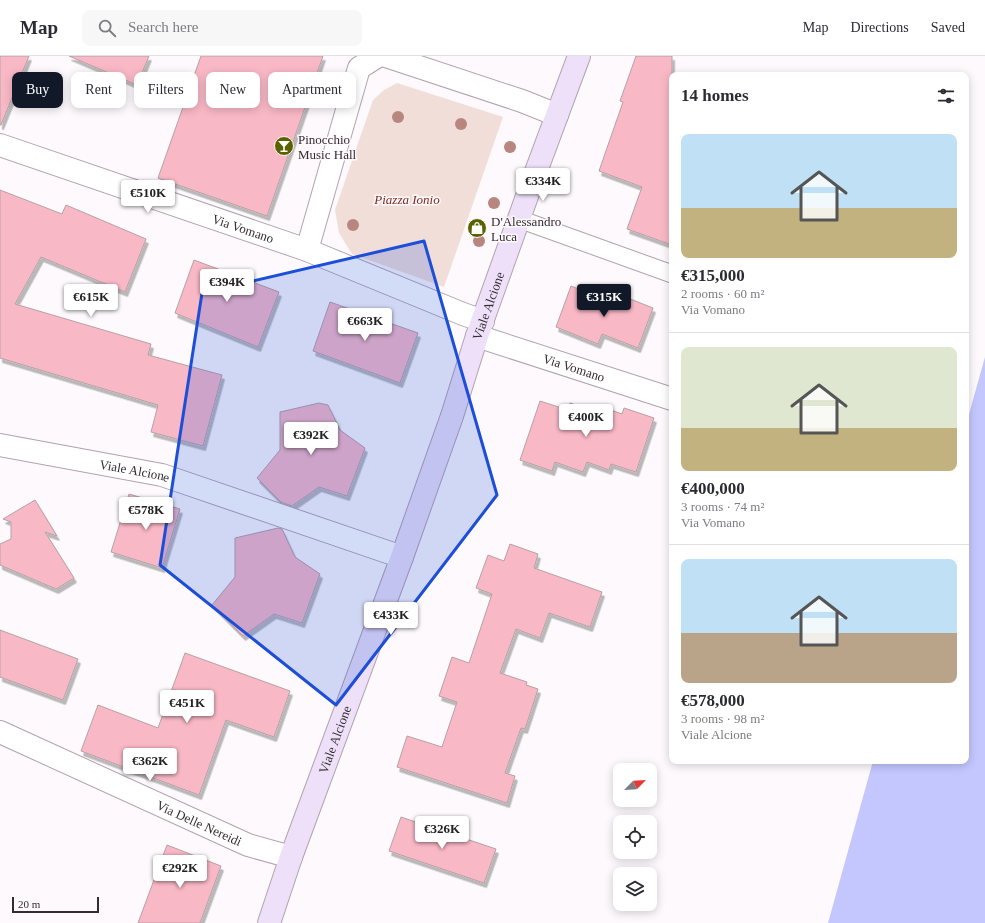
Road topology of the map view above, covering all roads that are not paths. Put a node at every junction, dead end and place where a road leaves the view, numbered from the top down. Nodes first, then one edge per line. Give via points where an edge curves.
1 (579, 56) edge
2 (375, 57) edge
3 (557, 115) junction
4 (0, 145) edge
5 (519, 219) junction
6 (306, 250) junction
7 (669, 273) edge
8 (480, 328) junction
9 (669, 398) edge
10 (0, 445) edge
11 (402, 557) junction
12 (0, 732) edge
13 (291, 857) junction
14 (269, 923) edge

1 - 3 street, Viale Alcione
2 - 3 street
2 - 6 street via 359,68
3 - 5 street, Viale Alcione
4 - 6 street, Via Vomano
5 - 7 lane
5 - 8 street, Viale Alcione
6 - 8 street, Via Vomano via 463,314
8 - 9 street, Via Vomano
8 - 11 street, Viale Alcione
10 - 11 street, Viale Alcione via 162,475
11 - 13 street, Viale Alcione
12 - 13 street, Via Delle Nereidi via 248,845
13 - 14 street, Viale Alcione

